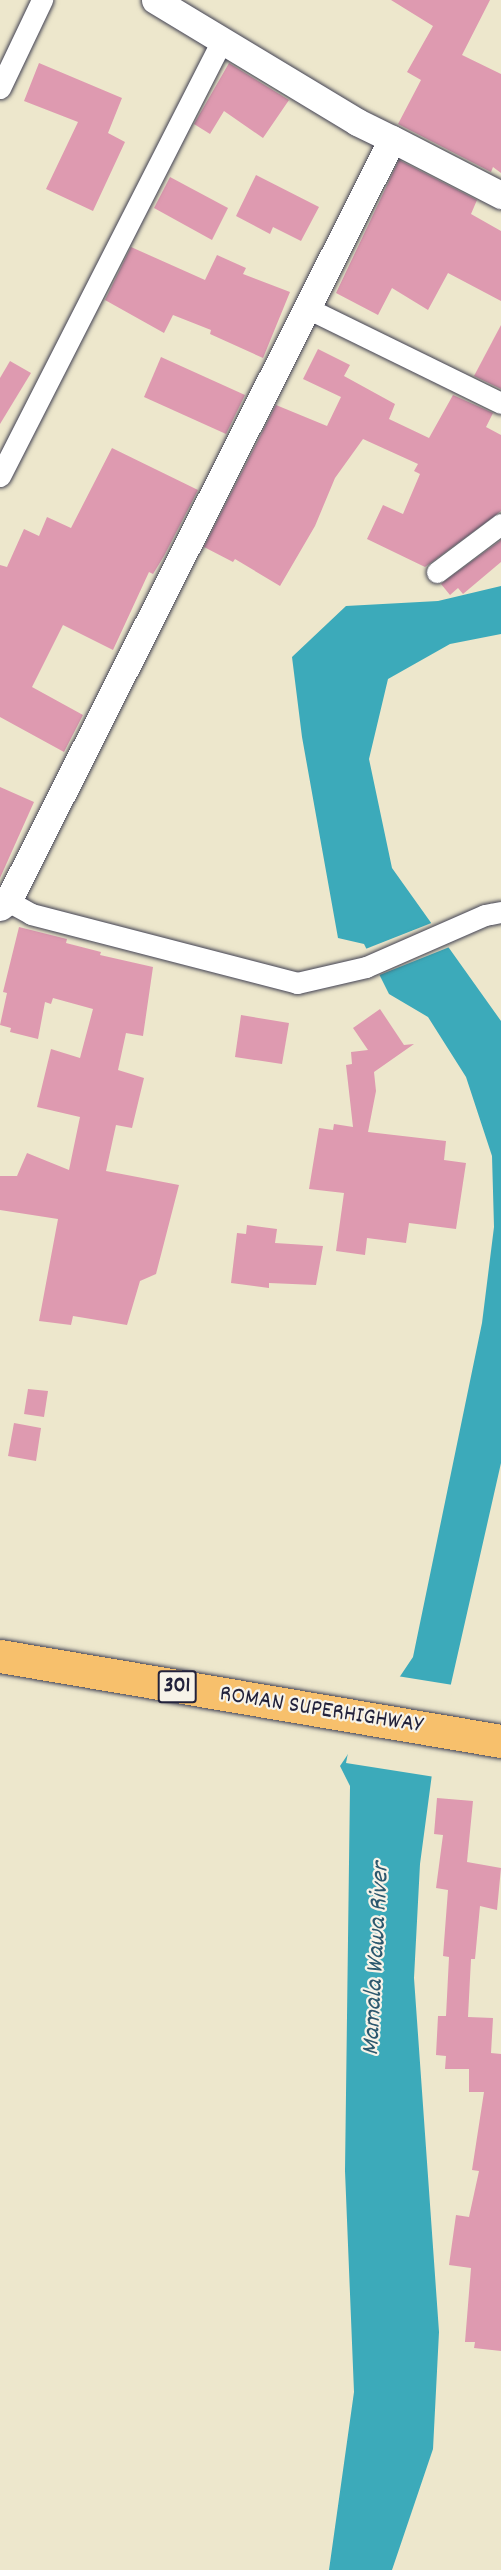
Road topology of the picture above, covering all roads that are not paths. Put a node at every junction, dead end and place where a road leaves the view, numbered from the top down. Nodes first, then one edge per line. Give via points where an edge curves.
1 (42, 0) edge
2 (155, 0) edge
3 (222, 41) junction
4 (0, 88) edge
5 (392, 139) junction
6 (501, 195) edge
7 (307, 308) junction
8 (501, 403) edge
9 (0, 476) edge
10 (501, 524) edge
11 (437, 572) dead end
12 (4, 904) edge
13 (501, 912) edge
14 (0, 1656) edge
15 (496, 1740) edge

1 - 4 street
2 - 3 street
3 - 5 street
3 - 9 street
5 - 6 street
5 - 7 street
7 - 8 street
7 - 12 street
10 - 11 street
12 - 13 street via 297,983 366,967 485,915
14 - 15 main road, ROMAN SUPERHIGHWAY / 301

